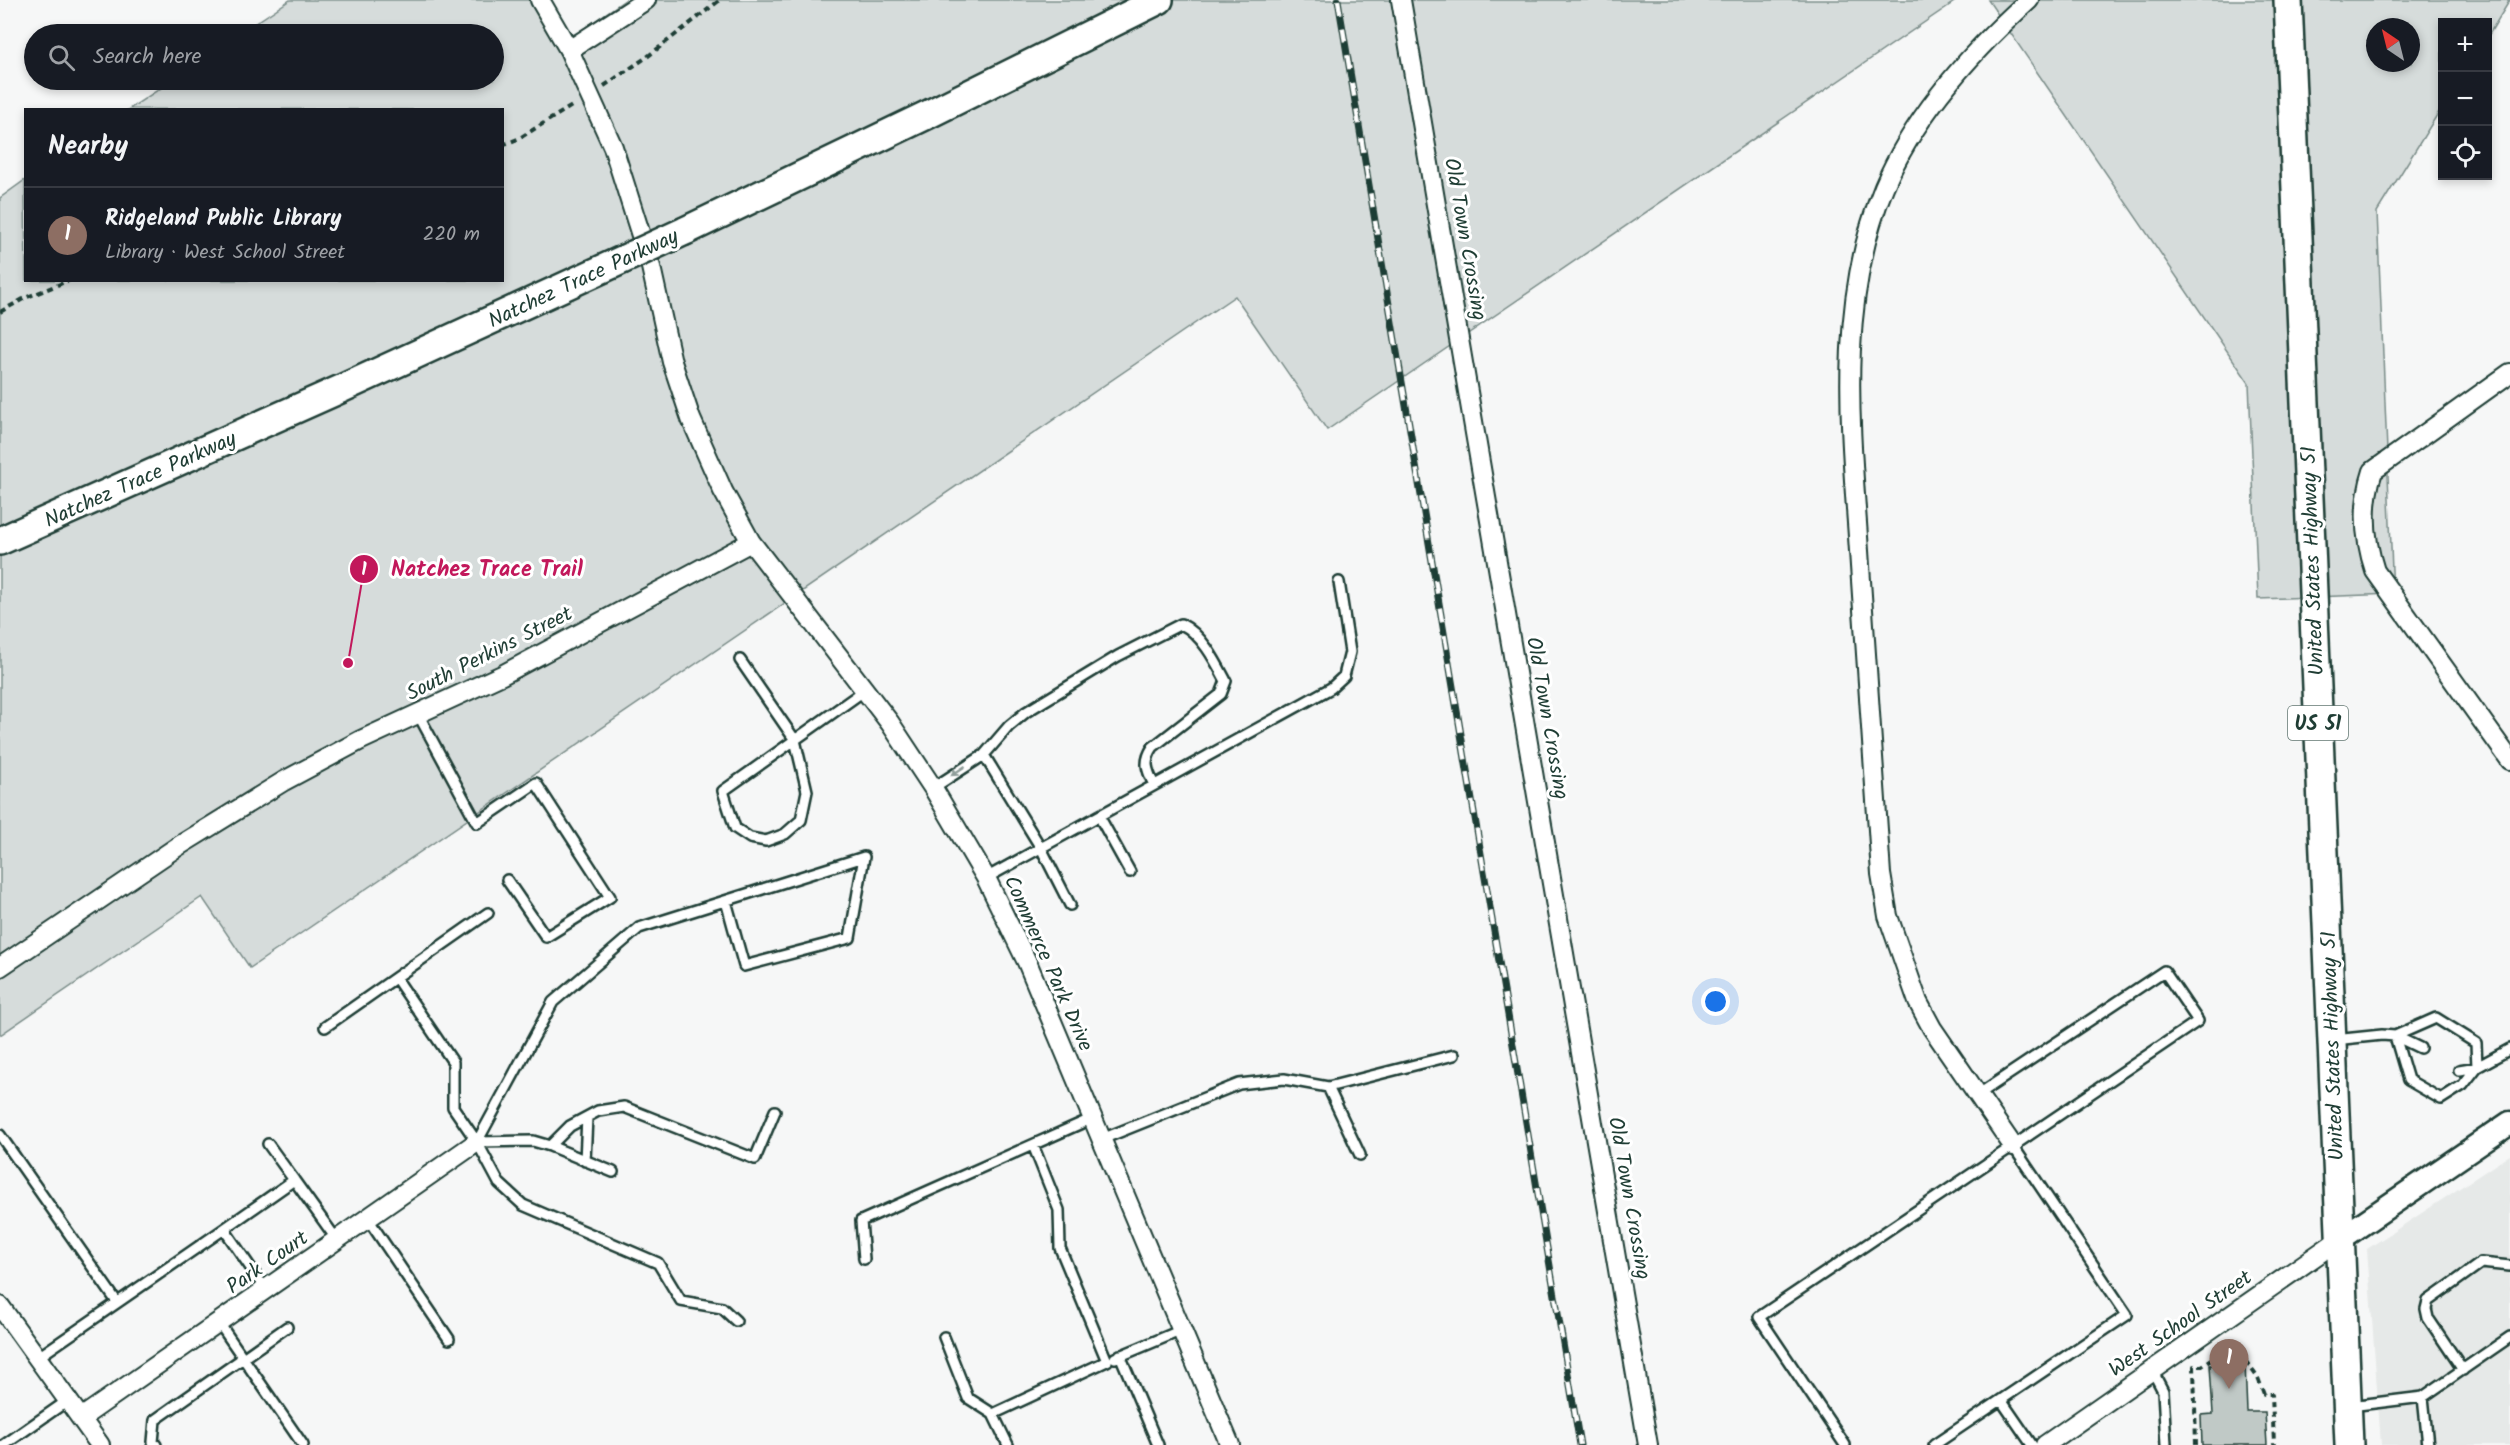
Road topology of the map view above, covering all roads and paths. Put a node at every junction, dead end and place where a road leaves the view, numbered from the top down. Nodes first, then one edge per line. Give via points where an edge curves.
1 (540, 0) edge
2 (646, 0) edge
3 (720, 0) edge
4 (1159, 0) edge
5 (1401, 0) edge
6 (2029, 0) edge
7 (2288, 0) edge
8 (569, 50) junction
9 (591, 95) junction
10 (504, 144) edge
11 (65, 282) edge
12 (0, 312) edge
13 (2510, 373) edge
14 (0, 541) edge
15 (751, 542) junction
16 (1339, 582) dead end
17 (740, 660) dead end
18 (865, 690) junction
19 (418, 714) junction
20 (2503, 736) edge
21 (795, 740) junction
22 (984, 755) junction
23 (2510, 760) edge
24 (1154, 785) junction
25 (933, 788) junction
26 (1099, 816) junction
27 (1041, 848) junction
28 (1130, 872) dead end
29 (986, 878) junction
30 (507, 880) dead end
31 (726, 901) junction
32 (1070, 905) dead end
33 (488, 913) dead end
34 (0, 967) edge
35 (396, 978) junction
36 (326, 1027) dead end
37 (2395, 1036) junction
38 (2332, 1040) junction
39 (2420, 1048) dead end
40 (2510, 1049) edge
41 (1454, 1055) dead end
42 (2477, 1067) junction
43 (2458, 1070) dead end
44 (1328, 1087) junction
45 (1979, 1094) junction
46 (776, 1111) dead end
47 (587, 1117) junction
48 (1094, 1118) junction
49 (2510, 1123) edge
50 (0, 1135) edge
51 (1102, 1139) junction
52 (477, 1142) junction
53 (268, 1144) dead end
54 (1033, 1145) junction
55 (550, 1146) junction
56 (2013, 1146) junction
57 (1360, 1155) dead end
58 (585, 1161) junction
59 (614, 1172) dead end
60 (294, 1180) junction
61 (368, 1219) junction
62 (224, 1229) junction
63 (2340, 1239) junction
64 (337, 1240) junction
65 (864, 1259) dead end
66 (2510, 1266) edge
67 (266, 1290) junction
68 (117, 1302) junction
69 (0, 1306) edge
70 (736, 1321) dead end
71 (219, 1323) junction
72 (287, 1326) dead end
73 (1182, 1330) junction
74 (944, 1337) dead end
75 (2510, 1337) edge
76 (448, 1339) dead end
77 (1120, 1355) junction
78 (37, 1358) junction
79 (244, 1358) junction
80 (1107, 1361) junction
81 (2152, 1370) junction
82 (2463, 1370) junction
83 (2423, 1397) junction
84 (2001, 1400) junction
85 (67, 1401) junction
86 (2348, 1406) junction
87 (993, 1414) junction
88 (81, 1418) junction
89 (4, 1445) edge
90 (100, 1445) edge
91 (156, 1445) edge
92 (303, 1445) edge
93 (1008, 1445) edge
94 (1158, 1445) edge
95 (1230, 1445) edge
96 (1648, 1445) edge
97 (1845, 1445) edge
98 (1934, 1445) edge
99 (2032, 1445) edge
100 (2045, 1445) edge
101 (2166, 1445) edge
102 (2196, 1445) edge
103 (2274, 1445) edge
104 (2349, 1445) edge
105 (2428, 1445) edge

1 - 8 street
2 - 8 street
3 - 9 path
4 - 14 main road, Natchez Trace Parkway, bridge via 685,231
5 - 96 street, Old Town Crossing
6 - 45 street via 1986,38 1924,117 1884,188 1864,254 1853,310 1848,391 1882,885 1888,916 1918,1002
7 - 38 main road, United States Highway 51 / US 51
8 - 9 street
9 - 10 path
9 - 15 street via 633,204 672,362 691,419 723,492
11 - 12 path
13 - 20 street via 2373,471 2366,491 2367,545 2375,571
15 - 18 street, Commerce Park Drive
15 - 19 street, South Perkins Street via 502,675
16 - 24 lane via 1350,652 1344,676 1331,688
17 - 21 lane
18 - 21 lane
18 - 25 street, Commerce Park Drive
19 - 30 lane via 477,823 536,783 610,897 546,937
19 - 34 street, South Perkins Street via 284,781 177,847
20 - 23 street
21 - 21 lane via 723,791 735,828 750,838 766,841 785,834 801,820 807,791
22 - 24 lane via 1026,712 1118,656 1181,624 1190,628 1226,681 1221,694 1153,747 1146,758 1146,769
22 -> 25 lane
22 - 27 lane
24 - 26 lane
25 - 29 street, Commerce Park Drive
26 - 27 lane
26 - 28 lane
27 - 29 lane
27 - 32 lane
29 - 48 street, Commerce Park Drive
31 - 31 lane via 769,887 864,856 850,938 744,966
31 - 52 lane via 639,928 553,1002
33 - 35 lane
35 - 36 lane
35 - 52 lane via 453,1062 453,1107
37 - 38 lane
37 - 39 lane
37 - 42 lane via 2436,1018 2476,1043
37 - 42 lane via 2408,1080 2440,1099 2463,1085
38 - 63 main road, United States Highway 51 / US 51
40 - 42 lane
41 - 44 lane
42 - 43 lane
44 - 51 lane via 1284,1079 1239,1084
44 - 57 lane
45 - 56 street
45 - 56 lane via 2164,970 2198,1021
46 - 47 lane via 755,1159 624,1107
47 - 55 lane via 570,1126
47 - 58 lane
48 - 51 street, Commerce Park Drive
48 - 54 lane
49 - 63 street
50 - 68 lane
51 - 73 street, Commerce Park Drive
52 - 55 lane via 533,1141
52 - 61 street, Park Court
52 - 70 lane via 499,1183 523,1205 658,1263 681,1300 722,1308
53 - 60 lane
54 - 65 lane via 861,1221
54 - 80 lane via 1059,1210 1060,1248
55 - 58 lane
56 - 84 lane via 2127,1315
56 - 97 lane via 1759,1317
58 - 59 lane
60 - 62 lane
60 - 64 lane
61 - 64 street, Park Court
61 - 76 lane
62 - 67 lane
62 - 68 lane
63 - 81 street, West School Street
63 - 86 main road, United States Highway 51 / US 51
64 - 67 street, Park Court
66 - 82 lane via 2481,1263 2428,1301 2428,1318
67 - 71 street, Park Court
68 - 78 lane
69 - 78 street
71 - 79 lane
71 - 88 street, Park Court
72 - 79 lane
73 - 77 lane
73 - 95 street, Commerce Park Drive
74 - 87 lane via 968,1398
75 - 82 lane
77 - 80 lane
77 - 94 lane
78 - 85 street
79 - 91 lane via 155,1420
79 - 92 lane
80 - 87 lane
81 - 100 street, West School Street
81 - 101 lane via 2163,1391
82 - 83 lane
83 - 86 lane
83 - 105 lane
84 - 98 lane
84 - 99 lane
85 - 88 street
85 - 89 lane
86 - 104 main road, United States Highway 51 / US 51
87 - 93 lane
88 - 90 street
102 - 103 path via 2194,1366 2202,1366 2234,1344 2258,1378 2264,1394 2272,1394

